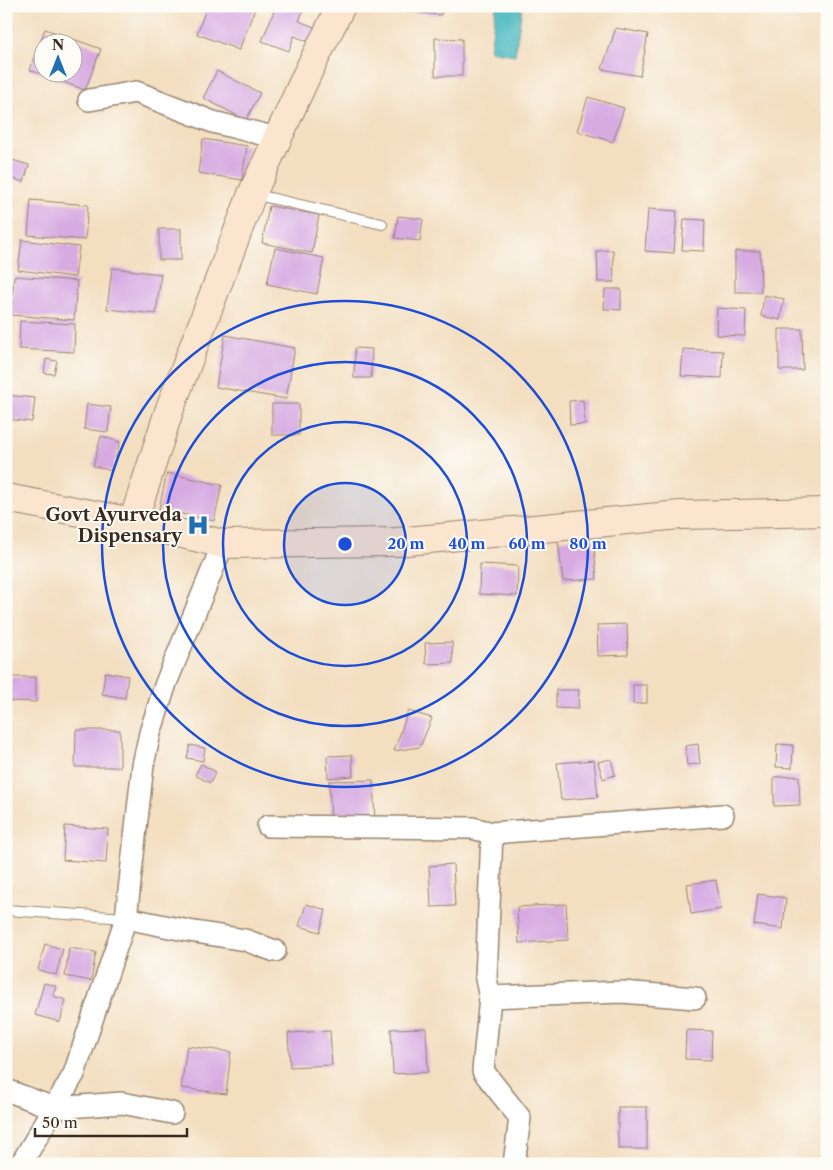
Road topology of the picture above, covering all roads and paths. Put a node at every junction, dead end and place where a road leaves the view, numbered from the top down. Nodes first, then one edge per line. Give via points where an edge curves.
1 (341, 6) edge
2 (89, 100) dead end
3 (277, 138) junction
4 (252, 194) junction
5 (382, 224) dead end
6 (6, 498) edge
7 (827, 512) edge
8 (133, 522) junction
9 (223, 544) junction
10 (723, 815) dead end
11 (268, 826) dead end
12 (492, 833) junction
13 (6, 910) edge
14 (126, 918) junction
15 (275, 951) dead end
16 (490, 997) junction
17 (695, 998) dead end
18 (6, 1090) edge
19 (54, 1108) junction
20 (172, 1113) dead end
21 (21, 1164) edge
22 (514, 1164) edge

1 - 3 street
2 - 3 street via 136,92 213,122
3 - 4 street
4 - 5 lane
4 - 8 street via 169,411
6 - 8 street
7 - 9 street via 680,515 397,542
8 - 9 street
9 - 14 street via 166,682 150,733 143,765
10 - 12 street
11 - 12 street via 472,828
12 - 16 street via 486,979
13 - 14 lane
14 - 15 street via 246,940
14 - 19 street via 74,1074
16 - 17 street via 622,992
16 - 22 street via 482,1071 520,1118
18 - 19 street
19 - 20 street via 122,1103
19 - 21 street

